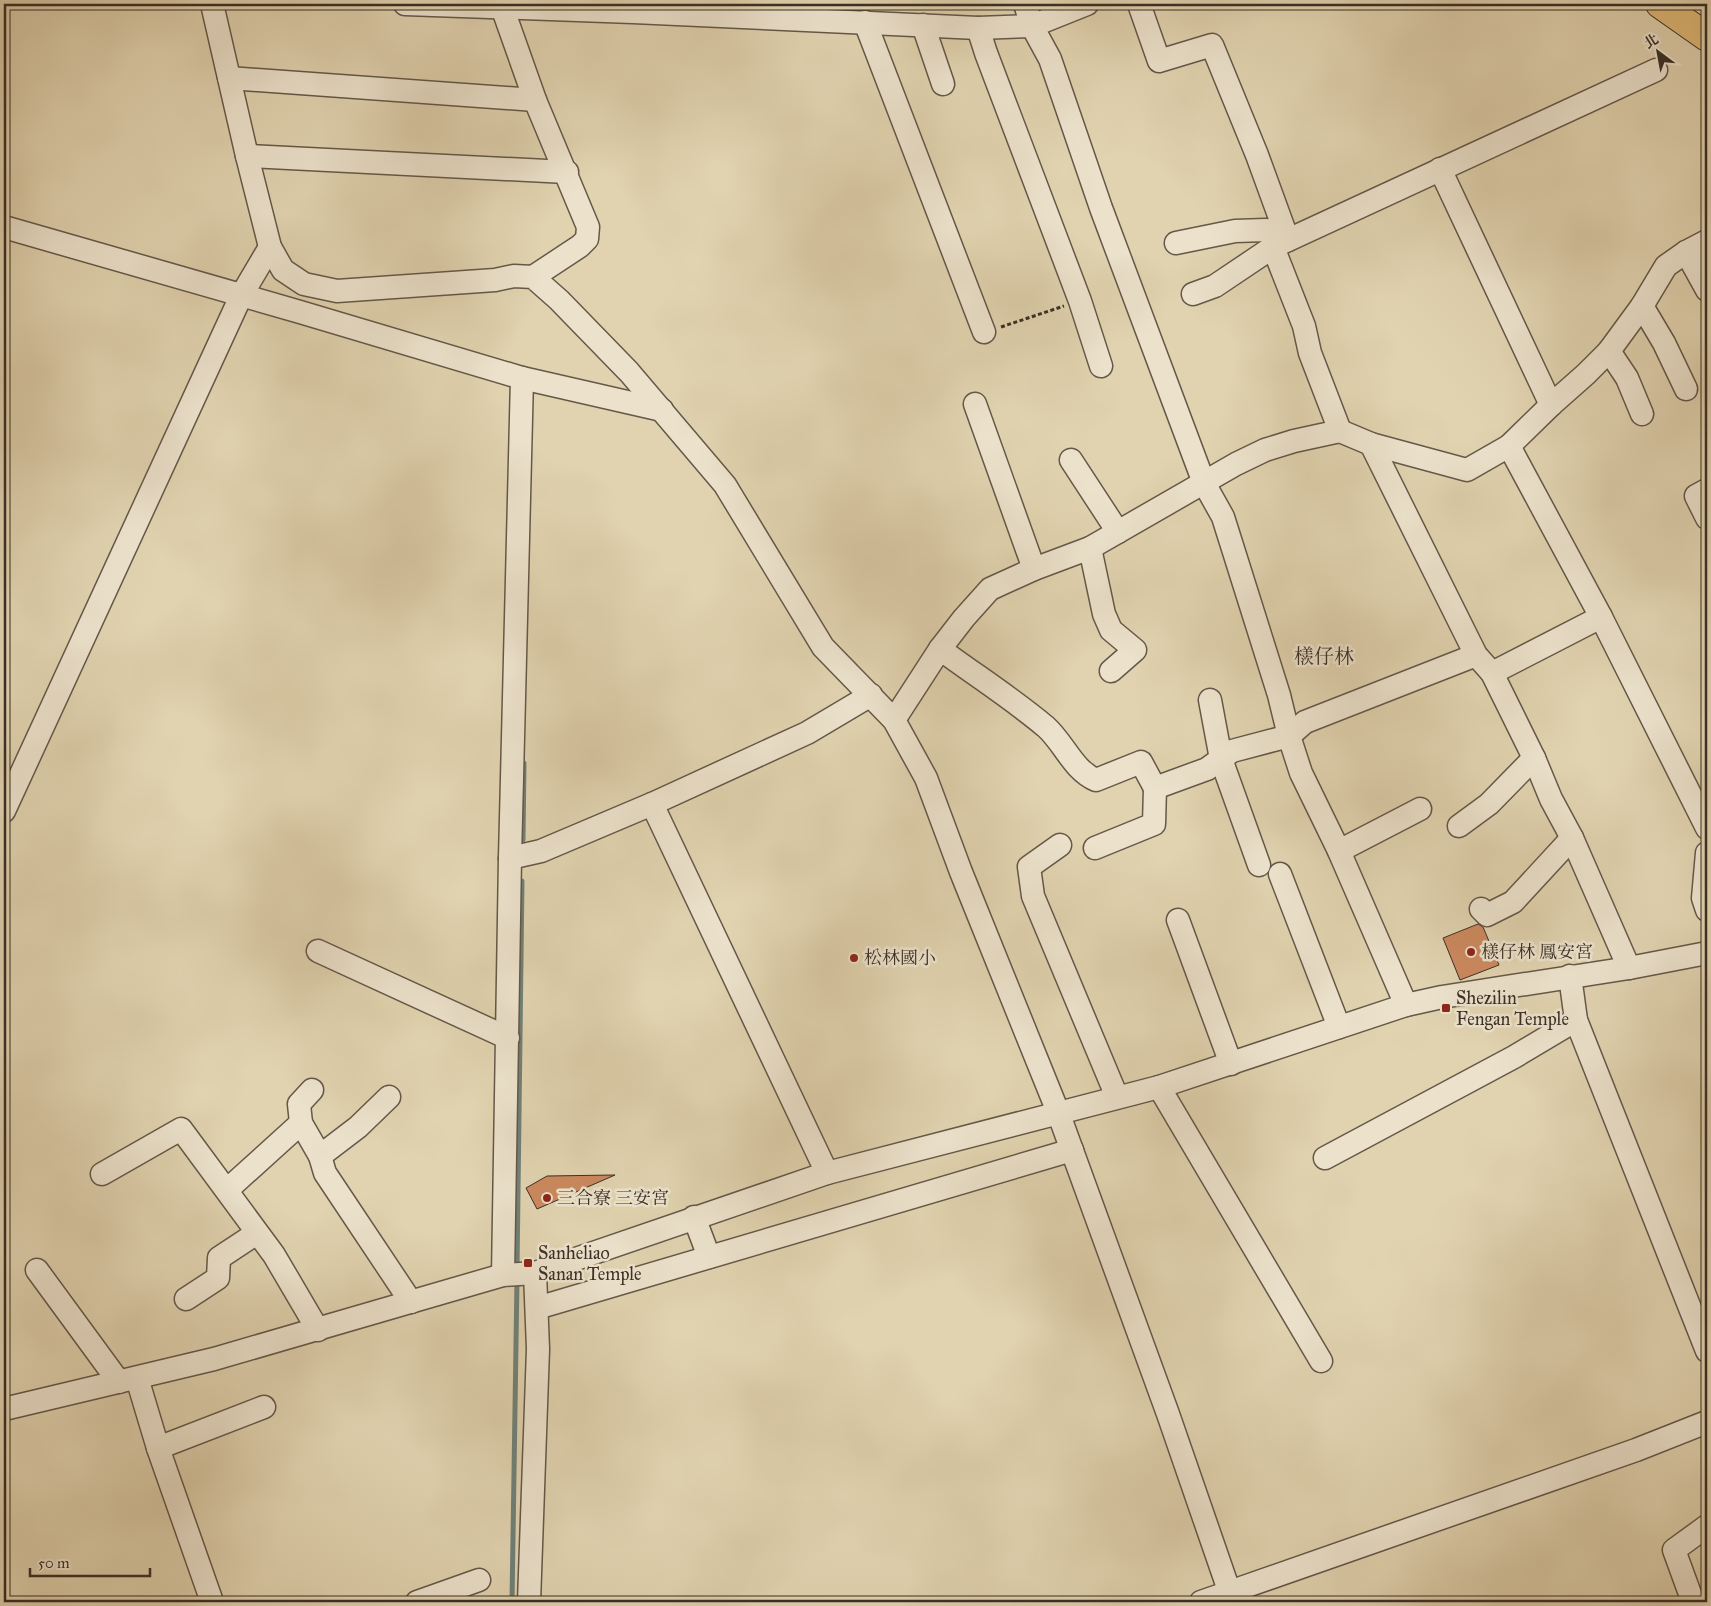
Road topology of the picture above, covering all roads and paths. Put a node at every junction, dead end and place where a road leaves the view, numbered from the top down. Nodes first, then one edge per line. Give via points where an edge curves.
1 (212, 4) edge
2 (405, 4) edge
3 (1025, 4) edge
4 (1087, 4) edge
5 (1139, 4) edge
6 (1660, 4) edge
7 (502, 6) edge
8 (831, 12) edge
9 (864, 22) junction
10 (923, 25) junction
11 (1032, 26) junction
12 (978, 28) junction
13 (1707, 38) edge
14 (1656, 70) dead end
15 (229, 78) junction
16 (943, 84) dead end
17 (535, 100) junction
18 (247, 156) junction
19 (1440, 169) junction
20 (567, 172) junction
21 (4, 227) edge
22 (1707, 242) edge
23 (1176, 243) dead end
24 (1281, 244) junction
25 (270, 248) junction
26 (1686, 252) junction
27 (533, 278) junction
28 (246, 287) junction
29 (1707, 290) edge
30 (1193, 294) dead end
31 (1080, 301) junction
32 (1642, 306) junction
33 (984, 332) joint
34 (1609, 352) junction
35 (1101, 366) dead end
36 (522, 378) junction
37 (1686, 389) dead end
38 (976, 404) dead end
39 (1551, 405) junction
40 (662, 410) junction
41 (1642, 414) dead end
42 (1340, 431) junction
43 (1371, 444) junction
44 (1509, 446) junction
45 (1071, 460) dead end
46 (1204, 483) junction
47 (1707, 490) edge
48 (1707, 518) edge
49 (1118, 532) junction
50 (1090, 548) junction
51 (1034, 569) junction
52 (1601, 618) junction
53 (940, 649) junction
54 (1476, 655) junction
55 (1111, 671) dead end
56 (1492, 674) junction
57 (871, 695) junction
58 (1210, 700) dead end
59 (894, 720) junction
60 (1289, 736) junction
61 (1534, 758) junction
62 (1221, 759) junction
63 (1155, 788) junction
64 (652, 804) junction
65 (1420, 810) dead end
66 (4, 811) edge
67 (1459, 826) dead end
68 (1707, 828) edge
69 (1572, 838) junction
70 (1060, 845) dead end
71 (1095, 848) dead end
72 (1338, 851) junction
73 (1707, 854) edge
74 (510, 858) junction
75 (1259, 865) dead end
76 (1280, 874) dead end
77 (1481, 909) dead end
78 (1707, 910) edge
79 (1178, 920) dead end
80 (318, 951) dead end
81 (1707, 952) edge
82 (1629, 968) junction
83 (1570, 976) junction
84 (1406, 1005) junction
85 (1576, 1020) junction
86 (1339, 1027) junction
87 (508, 1038) junction
88 (1232, 1064) junction
89 (1158, 1088) junction
90 (312, 1090) dead end
91 (389, 1097) dead end
92 (1117, 1098) junction
93 (1058, 1112) junction
94 (301, 1123) junction
95 (1072, 1150) junction
96 (320, 1156) junction
97 (1325, 1158) dead end
98 (827, 1172) junction
99 (102, 1174) dead end
100 (227, 1190) junction
101 (694, 1217) junction
102 (257, 1233) junction
103 (709, 1257) junction
104 (37, 1270) dead end
105 (535, 1273) junction
106 (503, 1275) junction
107 (186, 1300) dead end
108 (411, 1302) junction
109 (537, 1308) junction
110 (318, 1330) junction
111 (1707, 1351) edge
112 (1320, 1362) dead end
113 (128, 1380) junction
114 (264, 1407) dead end
115 (4, 1409) edge
116 (1707, 1422) edge
117 (158, 1448) junction
118 (1707, 1526) edge
119 (479, 1580) dead end
120 (1231, 1597) edge
121 (212, 1602) edge
122 (417, 1602) edge
123 (529, 1602) edge
124 (1201, 1602) edge
125 (1693, 1602) edge

1 - 15 street
2 - 7 street
3 - 11 street
4 - 11 street
5 - 24 street via 1159,60 1212,45 1257,155
6 - 13 highway
7 - 8 street
7 - 17 street
8 - 9 street
9 - 10 street
9 - 33 street
10 - 12 street
10 - 16 street
11 - 12 street
11 - 46 street via 1050,59 1101,208
12 - 31 street
14 - 19 street
15 - 17 street
15 - 18 street
17 - 20 street
18 - 20 street
18 - 25 street
19 - 24 street
19 - 39 street
20 - 27 street via 588,227 587,239
21 - 28 street
22 - 26 street
23 - 24 street via 1242,230 1266,230
24 - 30 street via 1215,286
24 - 42 street via 1310,353
25 - 27 street via 283,270 304,284 337,291 514,276
25 - 28 street
26 - 29 street
26 - 32 street via 1666,266
27 - 40 street via 559,300
28 - 36 street
28 - 66 street
31 - 33 path
31 - 35 street
32 - 34 street
32 - 37 street
34 - 39 street
34 - 41 street via 1627,378
36 - 40 street
36 - 74 street
38 - 51 street
39 - 44 street
40 - 57 street via 729,490 823,646
42 - 43 street
42 - 46 street via 1265,450
43 - 44 street via 1467,470
43 - 54 street
44 - 52 street
45 - 49 street
46 - 49 street
46 - 60 street via 1223,517 1279,694
47 - 48 street via 1696,496
49 - 50 street
50 - 51 street
50 - 55 street via 1104,614 1111,630 1135,650
51 - 53 street via 990,589
52 - 56 street
52 - 68 street
53 - 59 street
53 - 63 street via 1047,728 1086,775 1096,780 1141,762
54 - 56 street
54 - 60 street via 1305,722
56 - 61 street
57 - 59 street
57 - 64 street via 807,733
58 - 62 street
59 - 93 street via 926,778
60 - 62 street via 1232,751
60 - 72 street via 1301,772
61 - 67 street via 1489,804
61 - 69 street
62 - 63 street via 1207,769
62 - 75 street
63 - 71 street via 1154,824
64 - 74 street via 541,852
64 - 98 street
65 - 72 street
69 - 77 street via 1513,902 1488,915
69 - 82 street
70 - 92 street via 1029,867 1034,896
72 - 84 street
73 - 78 street via 1703,898
74 - 87 street
76 - 86 street
79 - 88 street
80 - 87 street
81 - 82 street
82 - 83 street
83 - 84 street
83 - 85 street
84 - 86 street
85 - 97 street via 1514,1057
85 - 111 street
86 - 88 street
87 - 106 street
88 - 89 street
89 - 92 street
89 - 112 street
90 - 94 street via 299,1104
91 - 96 street via 358,1128
92 - 93 street
93 - 95 street
93 - 98 street
94 - 96 street
94 - 100 street
95 - 103 street
95 - 120 street
96 - 108 street via 325,1173
98 - 101 street
99 - 100 street via 181,1129
100 - 102 street
101 - 103 street
101 - 105 street
102 - 107 street via 219,1258 218,1278
102 - 110 street via 274,1255
103 - 109 street
104 - 113 street
105 - 106 street
105 - 109 street
106 - 108 street
108 - 110 street
109 - 123 street
110 - 113 street
113 - 115 street
113 - 117 street
114 - 117 street
116 - 120 street
117 - 121 street
118 - 125 street via 1674,1550
119 - 122 street
120 - 124 street

